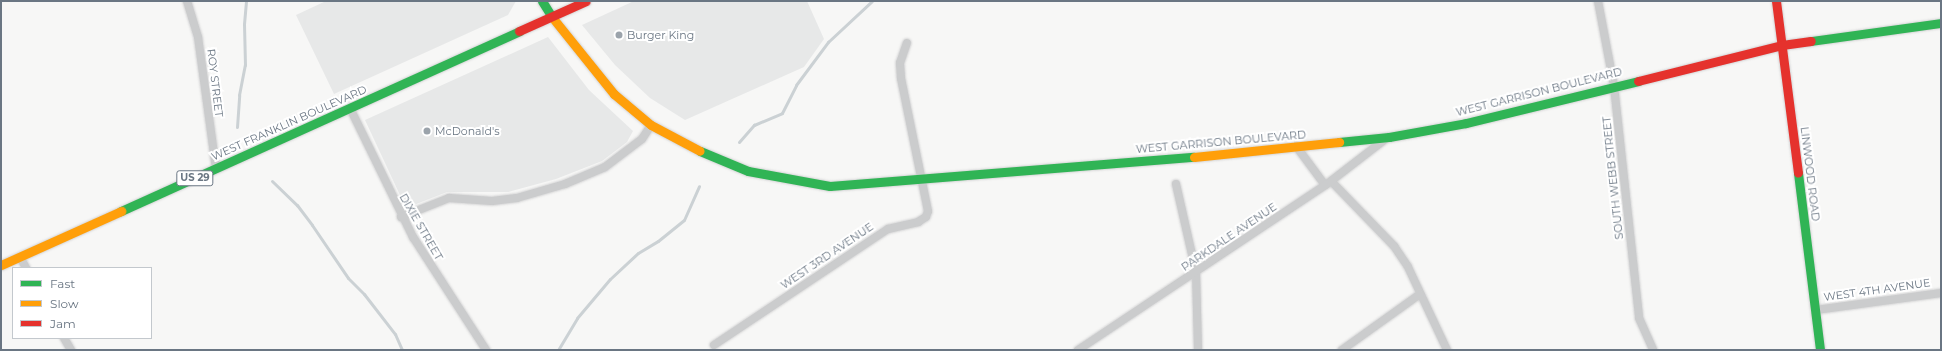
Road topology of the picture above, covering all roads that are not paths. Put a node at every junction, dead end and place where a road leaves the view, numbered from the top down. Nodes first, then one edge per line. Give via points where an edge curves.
1 (187, 1) edge
2 (542, 1) edge
3 (586, 1) edge
4 (1598, 1) edge
5 (1776, 1) edge
6 (552, 16) junction
7 (1941, 23) edge
8 (907, 43) dead end
9 (1782, 46) junction
10 (1614, 86) junction
11 (350, 108) junction
12 (651, 124) junction
13 (1388, 137) junction
14 (1296, 146) junction
15 (216, 169) junction
16 (921, 180) junction
17 (1328, 183) junction
18 (1176, 184) dead end
19 (401, 217) junction
20 (20, 257) junction
21 (1, 265) edge
22 (25, 267) edge
23 (1196, 272) junction
24 (1941, 293) edge
25 (1420, 294) junction
26 (1816, 310) junction
27 (65, 339) edge
28 (714, 345) dead end
29 (71, 350) edge
30 (486, 350) edge
31 (1078, 350) edge
32 (1198, 350) edge
33 (1342, 350) edge
34 (1447, 350) edge
35 (1653, 350) edge
36 (1820, 350) edge

1 - 15 street, ROY STREET via 198,37
2 - 6 main road, WEST GARRISON BOULEVARD
3 - 6 main road, WEST FRANKLIN BOULEVARD / US 29
4 - 10 street, SOUTH WEBB STREET
5 - 9 main road, LINWOOD ROAD
6 - 11 main road, WEST FRANKLIN BOULEVARD / US 29
6 - 12 main road, WEST GARRISON BOULEVARD via 614,94
7 - 9 main road, WEST GARRISON BOULEVARD
8 - 16 street via 900,63 901,78
9 - 10 main road, WEST GARRISON BOULEVARD
9 - 26 main road, LINWOOD ROAD
10 - 13 main road, WEST GARRISON BOULEVARD via 1466,123
10 - 35 street, SOUTH WEBB STREET via 1639,318
11 - 15 main road, WEST FRANKLIN BOULEVARD / US 29
11 - 19 street, DIXIE STREET
12 - 16 main road, WEST GARRISON BOULEVARD via 707,155 748,171 787,180 830,186
12 - 19 street via 642,139 605,167 565,184 517,198 492,201 449,198
13 - 14 main road, WEST GARRISON BOULEVARD
13 - 17 street, PARKDALE AVENUE
14 - 16 main road, WEST GARRISON BOULEVARD
14 - 17 street
15 - 20 main road, WEST FRANKLIN BOULEVARD / US 29
16 - 28 street, WEST 3RD AVENUE via 928,211 923,221 888,229
17 - 23 street, PARKDALE AVENUE
17 - 25 street via 1394,246 1408,267
18 - 23 street
19 - 30 street, DIXIE STREET
20 - 21 main road, WEST FRANKLIN BOULEVARD / US 29
20 - 22 street
23 - 31 street, PARKDALE AVENUE
23 - 32 street
24 - 26 street, WEST 4TH AVENUE
25 - 33 street
25 - 34 street
26 - 36 main road, LINWOOD ROAD
27 - 29 street

